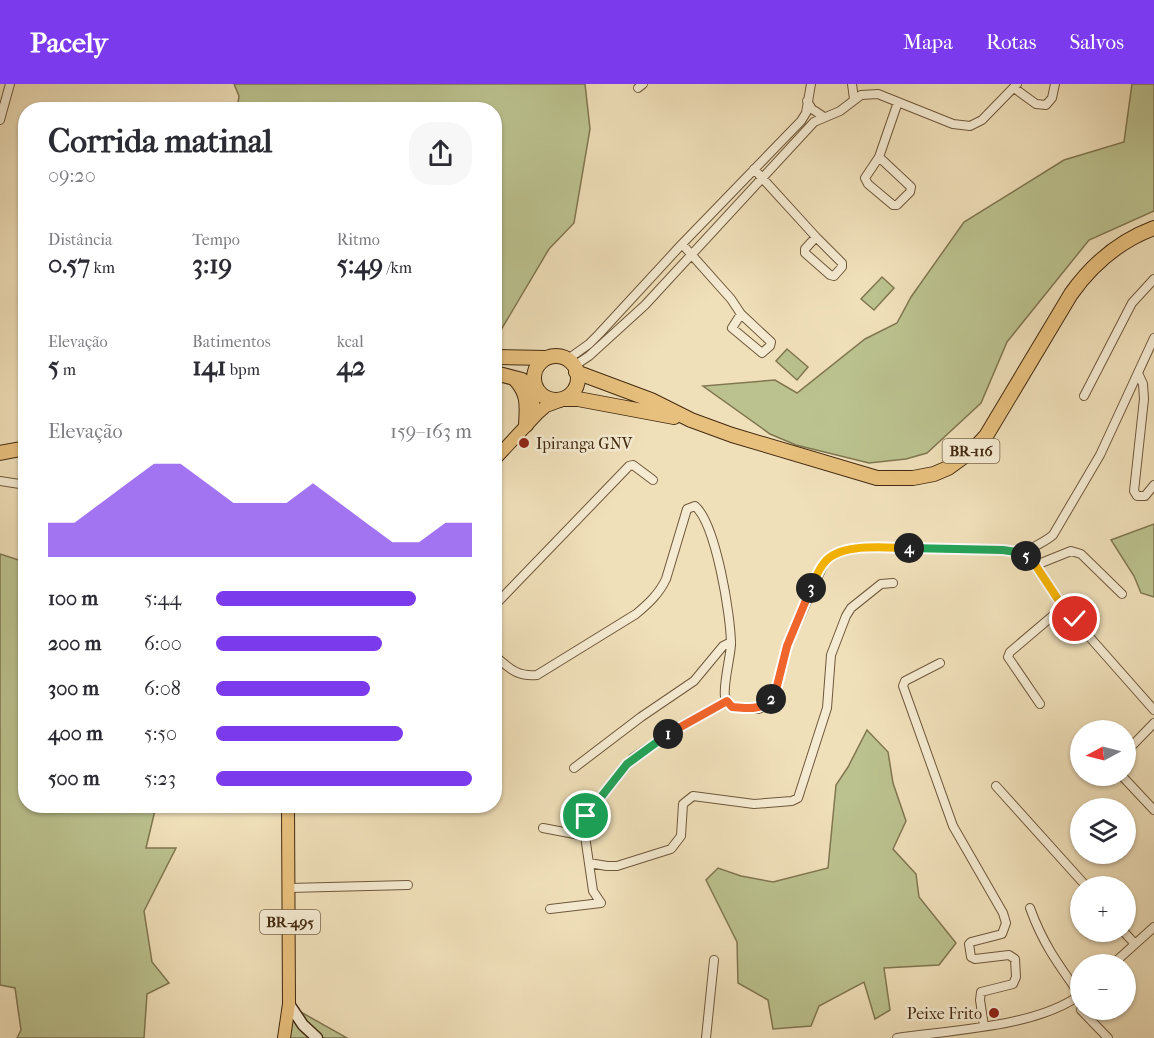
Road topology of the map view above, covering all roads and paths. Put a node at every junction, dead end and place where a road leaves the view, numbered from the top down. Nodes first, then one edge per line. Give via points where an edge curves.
1 (10, 84) edge
2 (811, 84) edge
3 (852, 84) edge
4 (1055, 84) edge
5 (1015, 86) edge
6 (854, 99) junction
7 (807, 101) junction
8 (898, 102) junction
9 (824, 117) junction
10 (0, 120) edge
11 (879, 157) junction
12 (754, 170) junction
13 (763, 178) junction
14 (1154, 228) edge
15 (816, 237) junction
16 (682, 244) junction
17 (690, 255) junction
18 (1154, 279) edge
19 (741, 314) junction
20 (1154, 338) edge
21 (502, 357) edge
22 (546, 358) junction
23 (573, 366) junction
24 (1138, 373) junction
25 (502, 375) edge
26 (515, 379) junction
27 (536, 386) junction
28 (1084, 396) dead end
29 (565, 399) junction
30 (691, 420) junction
31 (526, 425) junction
32 (18, 450) edge
33 (502, 451) edge
34 (0, 453) edge
35 (653, 480) dead end
36 (0, 481) edge
37 (18, 483) edge
38 (1154, 485) edge
39 (1023, 555) junction
40 (1036, 566) junction
41 (893, 583) dead end
42 (1122, 594) dead end
43 (502, 598) edge
44 (1063, 607) junction
45 (731, 642) junction
46 (502, 662) edge
47 (940, 663) dead end
48 (727, 701) junction
49 (1040, 704) dead end
50 (1154, 710) edge
51 (1154, 723) edge
52 (1136, 742) edge
53 (574, 768) dead end
54 (996, 786) dead end
55 (1131, 786) edge
56 (1154, 810) edge
57 (288, 813) edge
58 (543, 828) dead end
59 (585, 836) junction
60 (590, 863) junction
61 (1077, 876) edge
62 (408, 885) dead end
63 (289, 888) junction
64 (1030, 908) dead end
65 (550, 909) dead end
66 (1154, 927) edge
67 (1135, 944) joint
68 (1124, 954) edge
69 (714, 960) dead end
70 (1070, 981) edge
71 (1070, 1001) edge
72 (289, 1004) junction
73 (1091, 1020) edge
74 (984, 1026) junction
75 (284, 1038) edge
76 (317, 1038) edge
77 (705, 1038) edge
78 (897, 1038) edge
79 (1108, 1038) edge

1 - 10 street
2 - 7 street
3 - 6 street
4 - 5 street via 1046,105 1036,104
5 - 8 street via 982,120 970,126 953,124
6 - 8 street via 867,93
6 - 9 street via 840,111
7 - 9 street
7 - 12 street via 801,121
8 - 11 street
9 - 13 street via 814,122
11 - 11 street via 866,182 897,206 911,187
12 - 13 street
12 - 16 street
13 - 15 street
13 - 17 street
14 - 30 highway, BR-116 via 1115,247 1083,278 996,421 974,448 934,474 877,478
15 - 15 street via 805,251 832,277 842,263
16 - 17 street
16 - 23 street
17 - 19 street
17 - 23 street via 645,305 590,356
18 - 28 street via 1132,303
19 - 19 street via 771,342 762,353 732,328
20 - 24 street
21 - 22 highway, BR-116
22 - 23 highway, BR-116 via 553,356
22 - 27 highway via 540,364
23 - 29 highway via 575,386
23 - 30 highway, BR-116
24 - 38 street via 1144,399 1134,491 1137,496 1145,496
24 - 39 street via 1100,455 1053,535
25 - 26 highway, BR-116
26 - 27 highway, BR-116
26 - 31 highway via 528,400
27 - 29 highway, BR-116 via 548,399
27 - 31 main road
29 - 30 highway, BR-116
29 - 31 main road via 546,406
31 - 33 main road
32 - 34 highway
35 - 43 street via 629,466
36 - 37 street
39 - 40 street
39 - 48 street via 1003,550 859,547 834,554 817,574 787,646 775,694 758,709 732,707
40 - 42 street via 1076,551
40 - 44 street
41 - 60 street via 881,584 846,615 831,655 827,708 798,798 754,804 693,796 683,804 681,836 671,849 617,866
44 - 49 street via 1008,654
44 - 50 street
45 - 46 street via 724,587 710,534 695,506 687,509 666,579 646,606 537,675 513,672
45 - 48 street
45 - 53 street via 723,646 694,681
47 - 74 street via 905,681 903,686 953,826 1006,923 1002,934 969,944 971,957 1015,958 1013,984 981,992
48 - 59 street via 633,758 586,816
51 - 52 street
54 - 61 street
55 - 56 street
57 - 63 main road, BR-495
58 - 59 street
59 - 60 street
60 - 65 street via 593,891 601,903
62 - 63 street
63 - 72 main road, BR-495
64 - 70 street via 1051,955
66 - 67 street
67 - 68 street
69 - 77 street
71 - 74 street via 1043,1014
72 - 75 main road, BR-495
72 - 76 street
73 - 79 street
74 - 78 street

